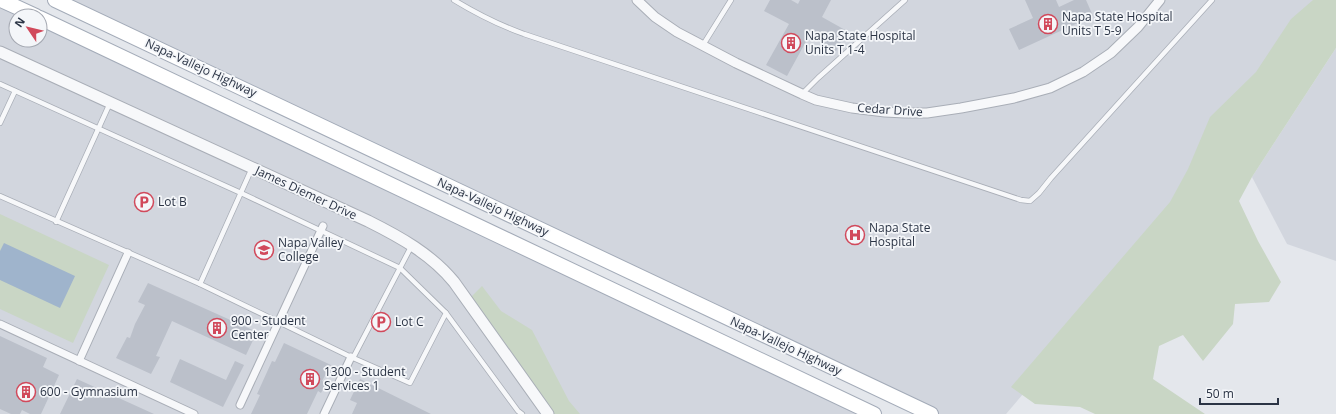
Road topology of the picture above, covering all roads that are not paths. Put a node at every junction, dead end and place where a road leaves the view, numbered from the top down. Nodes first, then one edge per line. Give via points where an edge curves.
1 (1, 0) edge
2 (55, 0) edge
3 (454, 0) edge
4 (637, 0) edge
5 (731, 0) edge
6 (905, 0) edge
7 (1160, 0) edge
8 (1212, 0) edge
9 (18, 8) edge
10 (48, 22) edge
11 (704, 45) junction
12 (0, 52) edge
13 (0, 84) edge
14 (15, 91) junction
15 (802, 94) junction
16 (110, 102) junction
17 (0, 123) edge
18 (98, 129) junction
19 (252, 168) junction
20 (241, 193) junction
21 (0, 196) edge
22 (56, 222) junction
23 (322, 228) junction
24 (412, 245) junction
25 (128, 253) junction
26 (400, 268) junction
27 (200, 284) junction
28 (446, 313) junction
29 (278, 322) junction
30 (0, 324) edge
31 (352, 358) junction
32 (79, 361) junction
33 (240, 405) dead end
34 (194, 414) edge
35 (324, 414) edge
36 (522, 414) edge
37 (548, 414) edge
38 (874, 414) edge
39 (931, 414) edge

1 - 9 main road
2 - 39 main road, Napa-Vallejo Highway
3 - 8 lane via 492,21 524,34 1014,198 1030,201
4 - 11 street, Cedar Drive via 666,25
5 - 11 lane
6 - 15 lane
7 - 15 street, Cedar Drive via 1124,42 1096,64 1050,88 1014,98 926,113 905,113 852,108 816,100
10 - 38 main road, Napa-Vallejo Highway
11 - 15 street, Cedar Drive
12 - 16 street, James Diemer Drive
13 - 14 lane
14 - 17 lane
14 - 18 lane
16 - 18 lane
16 - 19 street, James Diemer Drive
18 - 20 lane
18 - 22 lane
19 - 20 lane
19 - 24 street, James Diemer Drive via 368,221
20 - 23 lane
20 - 27 lane
21 - 22 lane
22 - 25 lane
23 - 26 lane
23 - 29 street
24 - 26 lane
24 - 37 street, James Diemer Drive via 440,267 454,282
25 - 27 lane
25 - 32 street
26 - 28 lane
26 - 31 lane
27 - 29 lane
28 - 31 lane via 410,383
28 - 36 lane
29 - 31 lane
29 - 33 street
30 - 32 street
31 - 35 street
32 - 34 street

